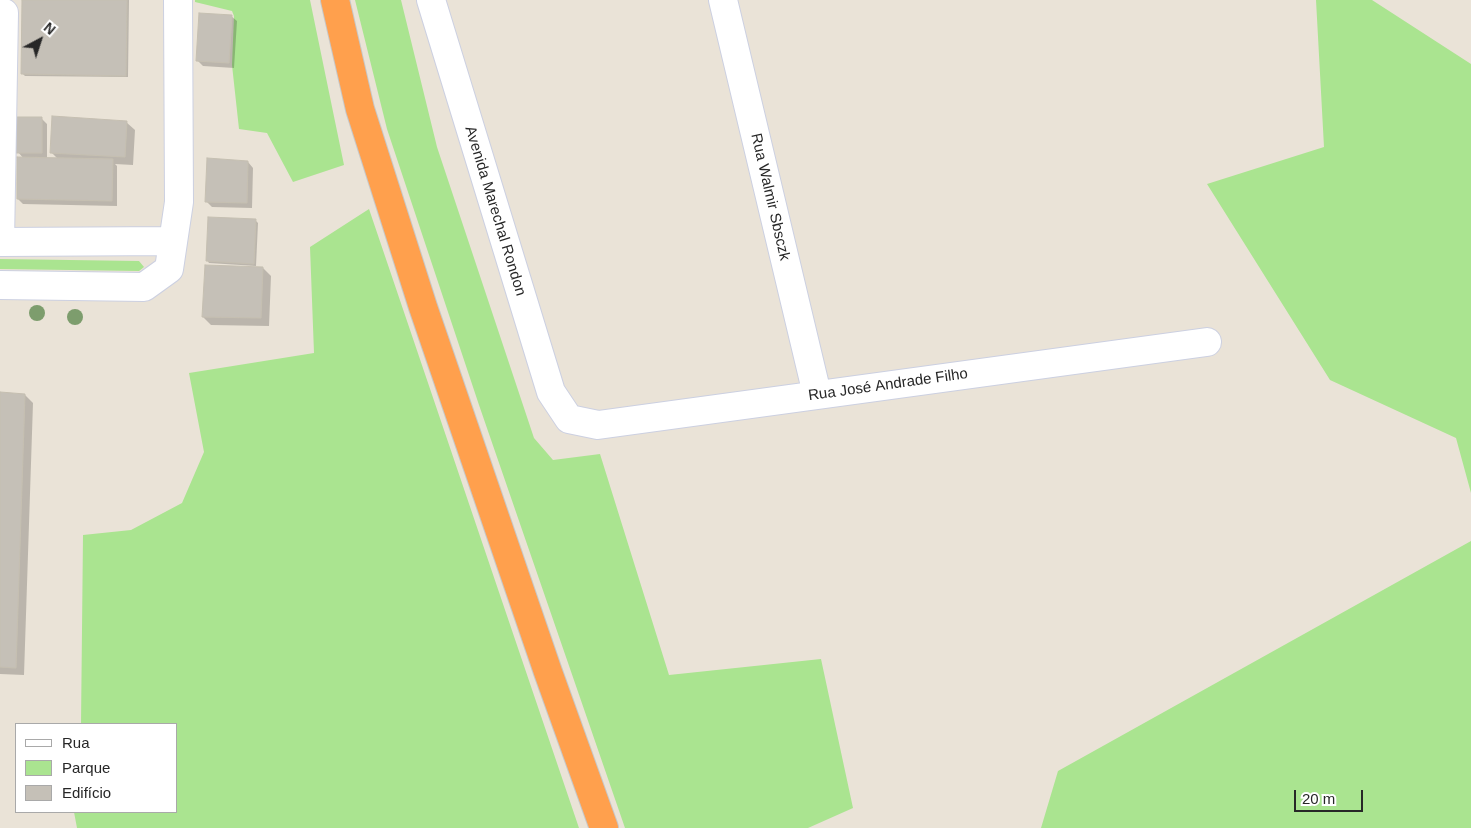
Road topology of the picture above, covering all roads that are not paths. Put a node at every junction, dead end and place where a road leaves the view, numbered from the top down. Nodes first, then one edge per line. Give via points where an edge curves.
1 (178, 0) edge
2 (335, 0) edge
3 (431, 0) edge
4 (723, 0) edge
5 (0, 13) edge
6 (0, 242) edge
7 (173, 242) junction
8 (0, 285) edge
9 (1207, 342) dead end
10 (817, 394) junction
11 (569, 418) joint
12 (604, 828) edge

1 - 7 street via 179,202
2 - 12 highway via 360,109 417,289
3 - 11 street, Avenida Marechal Rondon via 551,392
4 - 10 street, Rua Walmir Sbsczk
5 - 6 street via 4,13
6 - 7 street
7 - 8 street via 169,269 144,287
9 - 10 street, Rua José Andrade Filho
10 - 11 street, Rua José Andrade Filho via 598,425

